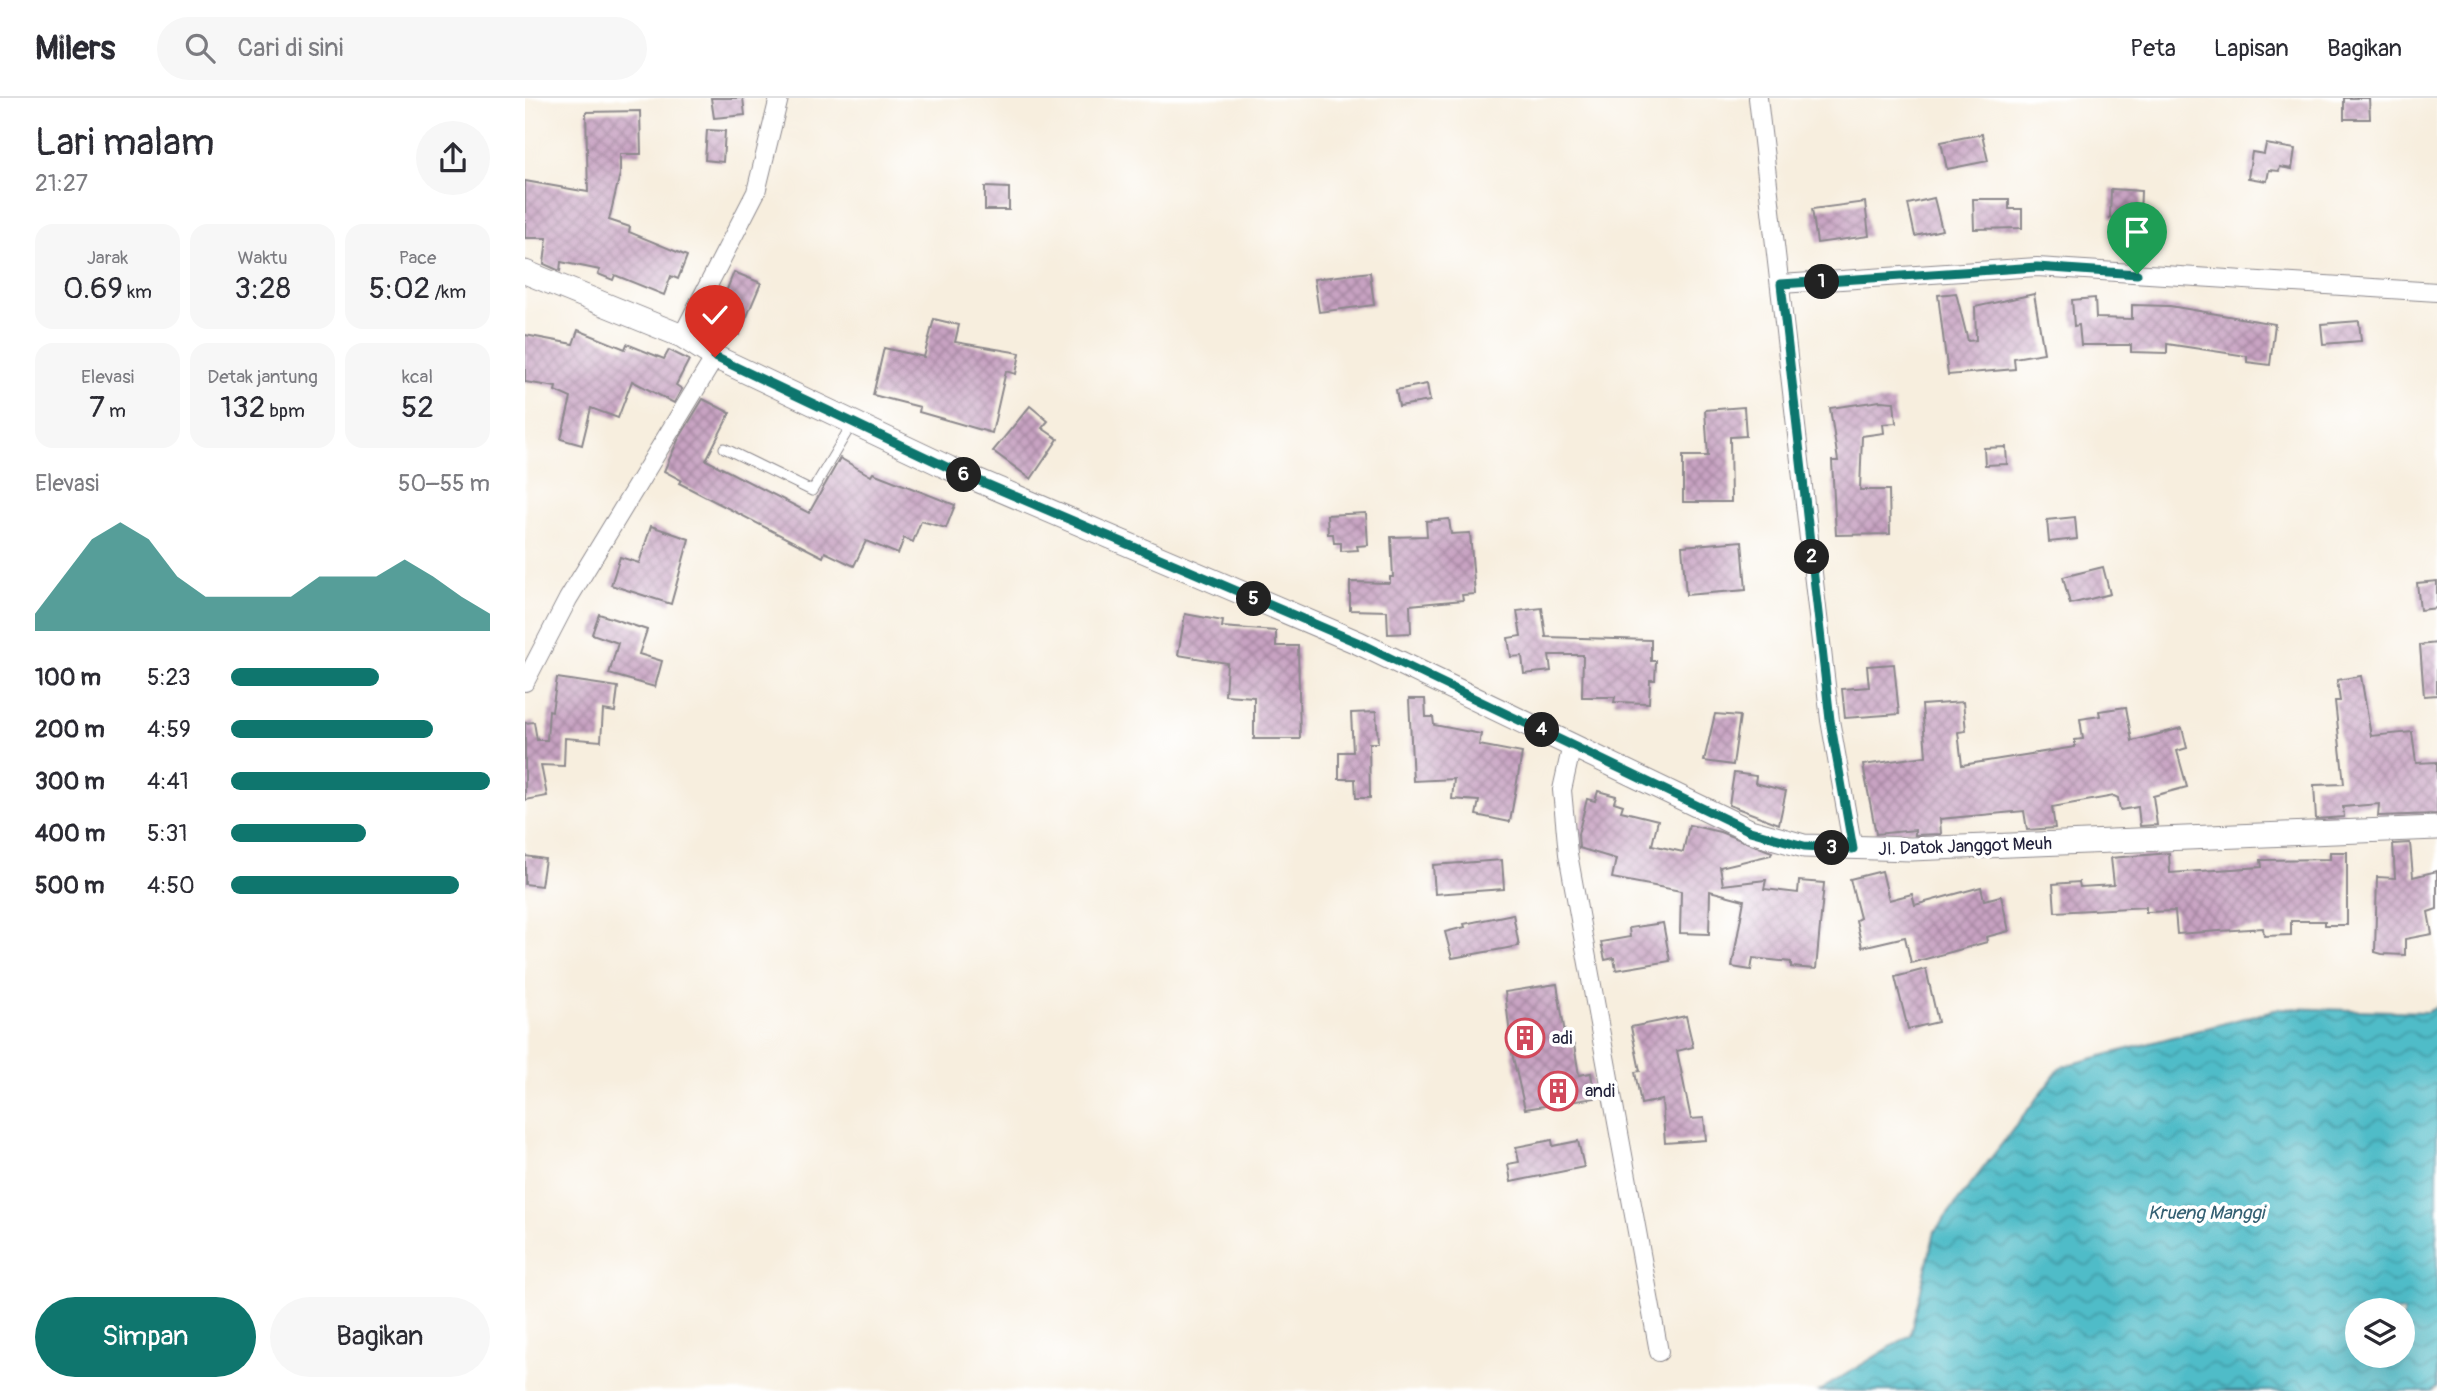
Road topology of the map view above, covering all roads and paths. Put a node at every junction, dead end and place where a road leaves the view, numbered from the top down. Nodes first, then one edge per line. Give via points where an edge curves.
1 (779, 98) edge
2 (1758, 98) edge
3 (525, 272) edge
4 (1781, 284) junction
5 (2437, 292) edge
6 (682, 336) junction
7 (715, 357) junction
8 (853, 423) junction
9 (725, 448) dead end
10 (525, 682) edge
11 (1572, 745) junction
12 (2437, 828) edge
13 (1853, 849) junction
14 (1659, 1352) dead end

1 - 6 street via 756,192
2 - 4 street
3 - 6 street, JI. Datok Janggot Meuh
4 - 5 street via 2037,267
4 - 13 street via 1830,720
6 - 7 street, JI. Datok Janggot Meuh
7 - 8 street, JI. Datok Janggot Meuh
7 - 10 street via 568,599
8 - 9 lane via 812,491
8 - 11 street, JI. Datok Janggot Meuh via 1359,643
11 - 13 street, JI. Datok Janggot Meuh via 1750,831 1804,846
11 - 14 street via 1562,790 1568,854
12 - 13 street, JI. Datok Janggot Meuh

